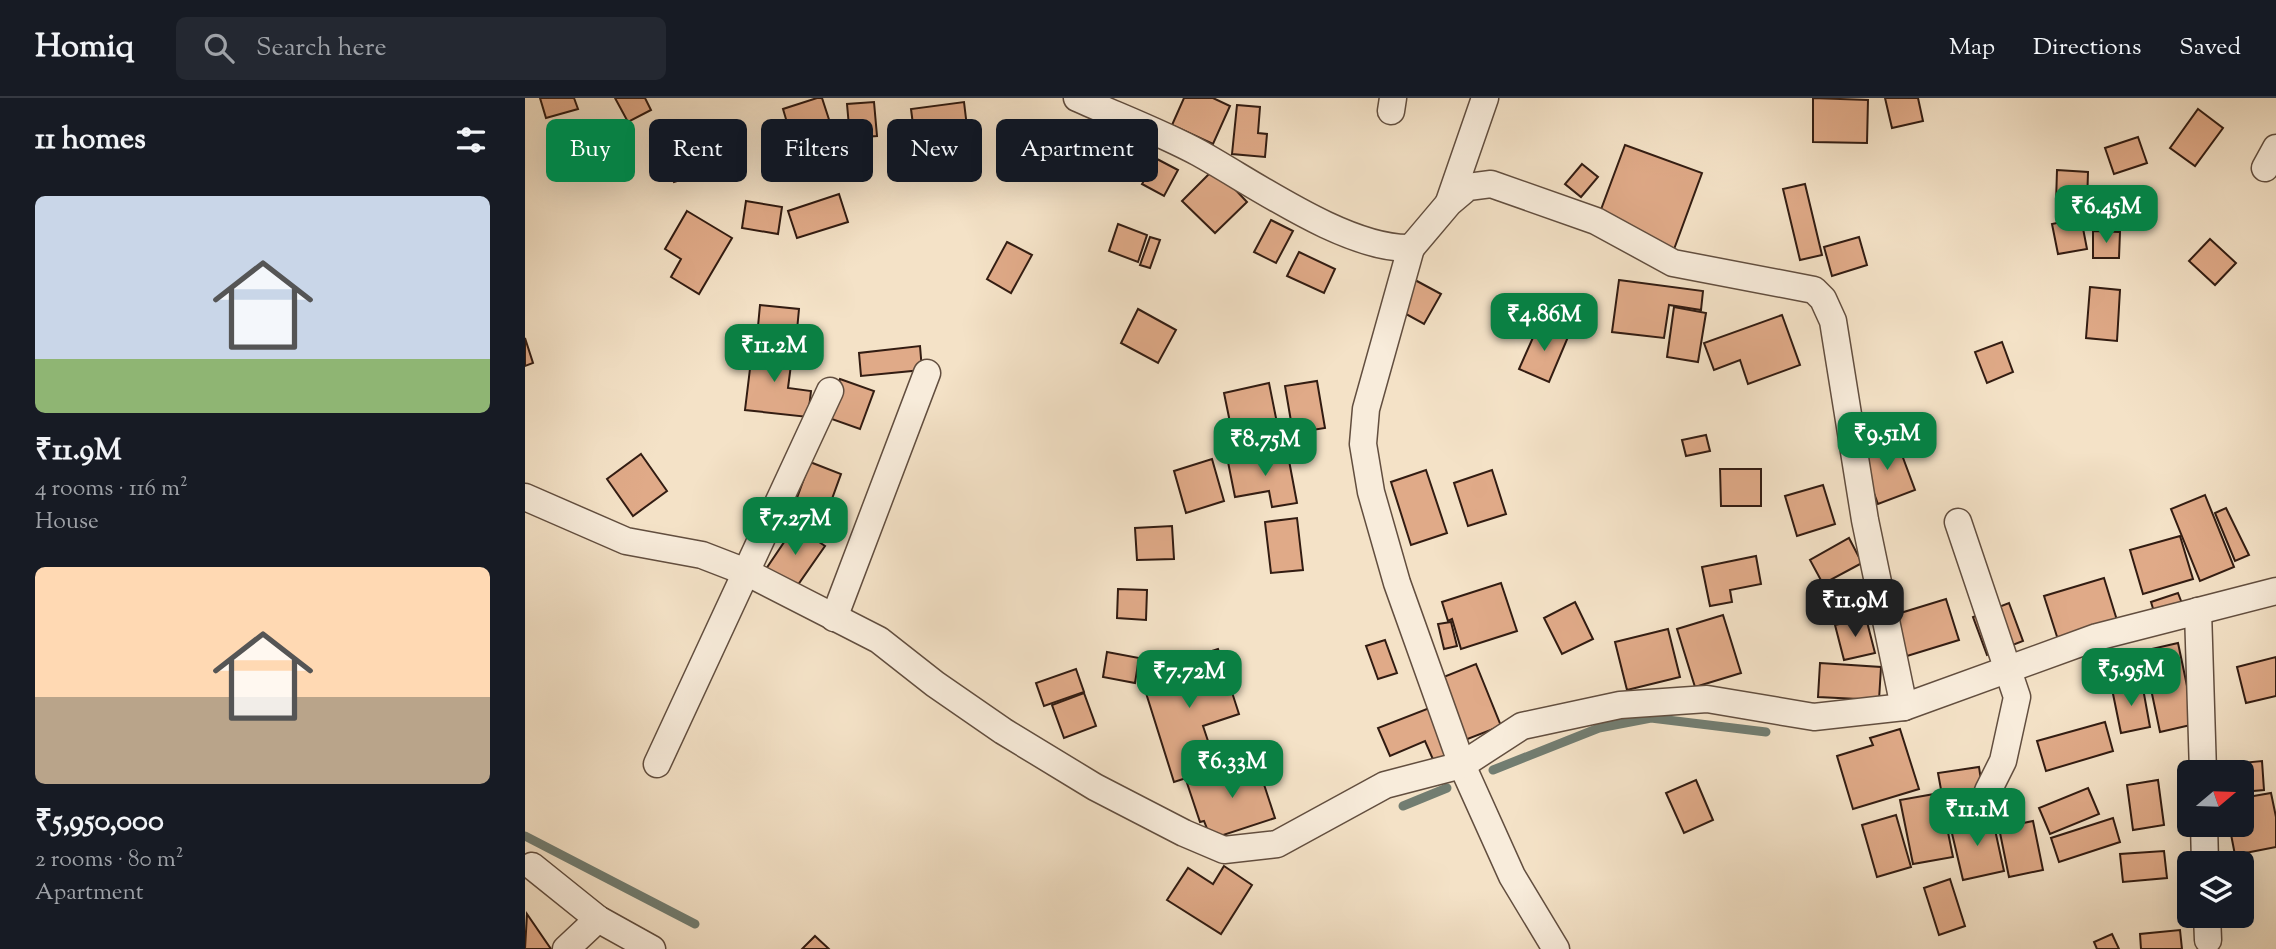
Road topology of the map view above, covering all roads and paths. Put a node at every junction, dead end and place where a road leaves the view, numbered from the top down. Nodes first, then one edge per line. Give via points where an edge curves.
1 (1077, 98) edge
2 (1485, 98) edge
3 (1449, 203) junction
4 (1411, 248) junction
5 (927, 373) dead end
6 (830, 391) dead end
7 (525, 497) edge
8 (1958, 522) dead end
9 (746, 572) junction
10 (2276, 591) edge
11 (2198, 611) junction
12 (835, 618) junction
13 (2007, 668) junction
14 (1904, 707) junction
15 (2203, 760) edge
16 (657, 764) dead end
17 (1462, 765) junction
18 (1988, 791) dead end
19 (527, 867) edge
20 (598, 919) junction
21 (566, 949) edge
22 (652, 949) edge
23 (1556, 949) edge

1 - 4 street via 1198,152 1286,205 1389,249
2 - 3 street
3 - 4 street
3 - 14 street via 1468,187 1491,184 1596,221 1673,263 1800,285 1823,299 1833,321 1865,520
4 - 17 street via 1366,409 1363,444 1371,492 1397,583
5 - 12 street
6 - 9 street
7 - 9 street via 626,541 702,555
8 - 13 street
9 - 12 street
9 - 16 street
10 - 11 street
11 - 13 street via 2097,637
11 - 15 street
12 - 17 street via 879,640 1003,731 1095,787 1224,850 1277,844 1385,785
13 - 14 street
13 - 18 street via 2017,707 2003,761
14 - 17 street via 1814,717 1707,699 1620,705 1522,726
17 - 23 street via 1512,876
19 - 20 street
20 - 21 street
20 - 22 street

